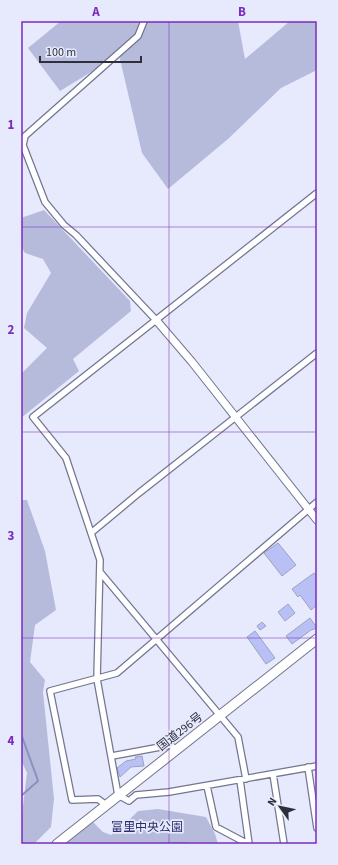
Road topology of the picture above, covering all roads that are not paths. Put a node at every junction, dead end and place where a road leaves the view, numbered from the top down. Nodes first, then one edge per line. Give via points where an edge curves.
1 (144, 21) edge
2 (22, 144) edge
3 (317, 193) edge
4 (156, 320) junction
5 (317, 353) edge
6 (236, 416) junction
7 (317, 502) edge
8 (309, 509) junction
9 (317, 520) edge
10 (90, 533) junction
11 (100, 572) junction
12 (156, 639) junction
13 (317, 640) edge
14 (97, 679) junction
15 (220, 716) junction
16 (176, 751) junction
17 (112, 756) junction
18 (317, 766) edge
19 (308, 767) junction
20 (273, 774) junction
21 (243, 779) junction
22 (207, 786) junction
23 (118, 795) junction
24 (106, 805) junction
25 (317, 828) edge
26 (57, 844) edge
27 (248, 844) edge
28 (284, 844) edge

1 - 2 street via 138,36 25,136
2 - 4 street via 45,202
3 - 4 street
4 - 6 street
4 - 10 street via 33,417 66,458
5 - 6 street
6 - 8 street
6 - 10 street
7 - 8 street
8 - 9 street
8 - 12 street
10 - 11 street via 100,560
11 - 12 street
11 - 14 street
12 - 14 street via 117,673
12 - 15 street
13 - 15 highway, 国道296号
14 - 17 street
14 - 24 street via 50,691 72,800 98,799
15 - 16 highway, 国道296号
15 - 21 street via 238,736
16 - 17 street via 171,745
16 - 23 highway, 国道296号
17 - 23 street
18 - 19 street
19 - 20 street
19 - 25 street
20 - 21 street
20 - 28 street
21 - 22 street
21 - 27 street
22 - 23 street via 136,795 129,801
22 - 27 street via 216,827
23 - 24 highway, 国道296号
24 - 26 highway, 国道296号

